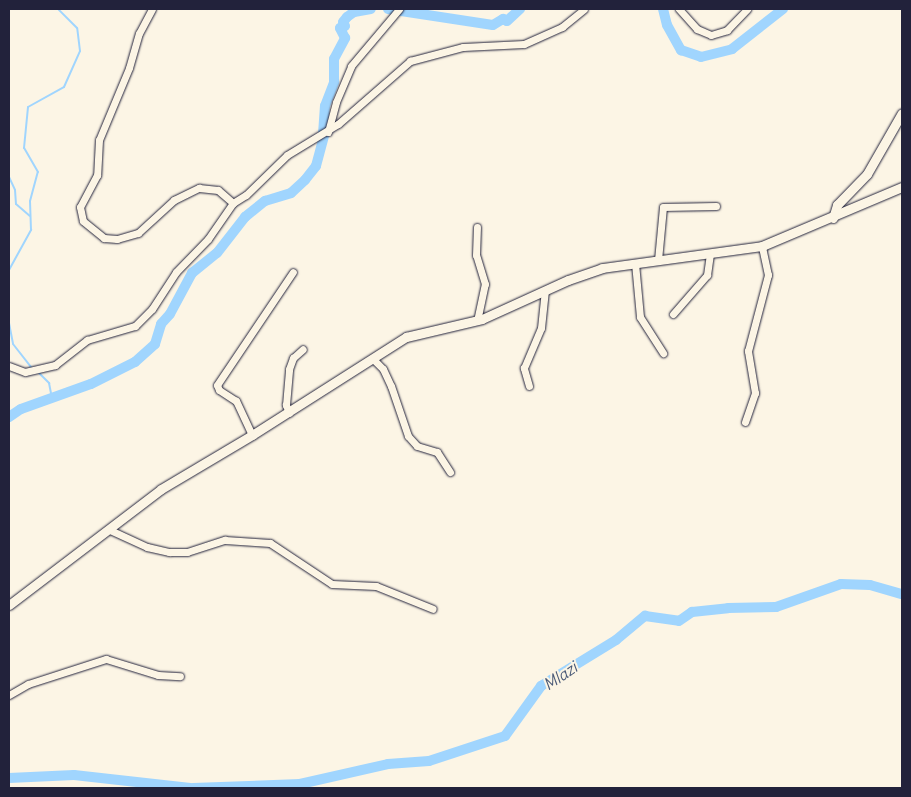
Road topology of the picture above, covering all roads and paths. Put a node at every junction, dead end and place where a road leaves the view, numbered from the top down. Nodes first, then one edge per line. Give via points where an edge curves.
1 (152, 9) edge
2 (584, 9) edge
3 (679, 9) edge
4 (748, 9) edge
5 (399, 10) edge
6 (902, 113) edge
7 (328, 132) junction
8 (902, 187) edge
9 (232, 203) junction
10 (716, 206) dead end
11 (833, 218) junction
12 (477, 226) dead end
13 (762, 246) junction
14 (710, 254) junction
15 (658, 260) junction
16 (635, 263) junction
17 (294, 272) dead end
18 (545, 290) junction
19 (673, 314) dead end
20 (477, 321) junction
21 (303, 348) dead end
22 (663, 353) dead end
23 (373, 359) junction
24 (9, 366) edge
25 (529, 386) dead end
26 (289, 413) junction
27 (745, 422) dead end
28 (252, 435) junction
29 (450, 472) dead end
30 (110, 530) junction
31 (9, 605) edge
32 (433, 609) dead end
33 (180, 676) dead end
34 (9, 695) edge

1 - 9 street via 139,33 130,68 99,140 97,175 80,206 83,220 104,238 117,239 138,233 174,200 199,188 218,190
2 - 7 street via 562,27 524,44 463,47 410,62
3 - 4 street via 697,29 711,35 728,30
5 - 7 street via 351,66
6 - 11 street via 867,174 837,205
7 - 9 street via 287,155
8 - 11 street
9 - 24 street via 208,239 176,272 152,309 135,326 87,340 54,366 25,372
10 - 15 street via 663,207
11 - 13 street
12 - 20 street via 476,255 485,284
13 - 14 street
13 - 27 street via 768,275 748,351 755,393
14 - 15 street
14 - 19 street via 707,276
15 - 16 street
16 - 18 street via 586,273
16 - 22 street via 640,317
17 - 28 street via 217,385 239,405
18 - 20 street
18 - 25 street via 541,328 524,368
20 - 23 street via 420,332
21 - 26 street via 293,358 290,369 286,397
23 - 26 street
23 - 29 street via 383,369 408,436 417,446 437,452
26 - 28 street
28 - 30 street via 161,489
30 - 31 street
30 - 32 street via 147,547 169,552 187,552 225,540 270,543 332,584 376,586
33 - 34 street via 153,674 106,660 28,684

